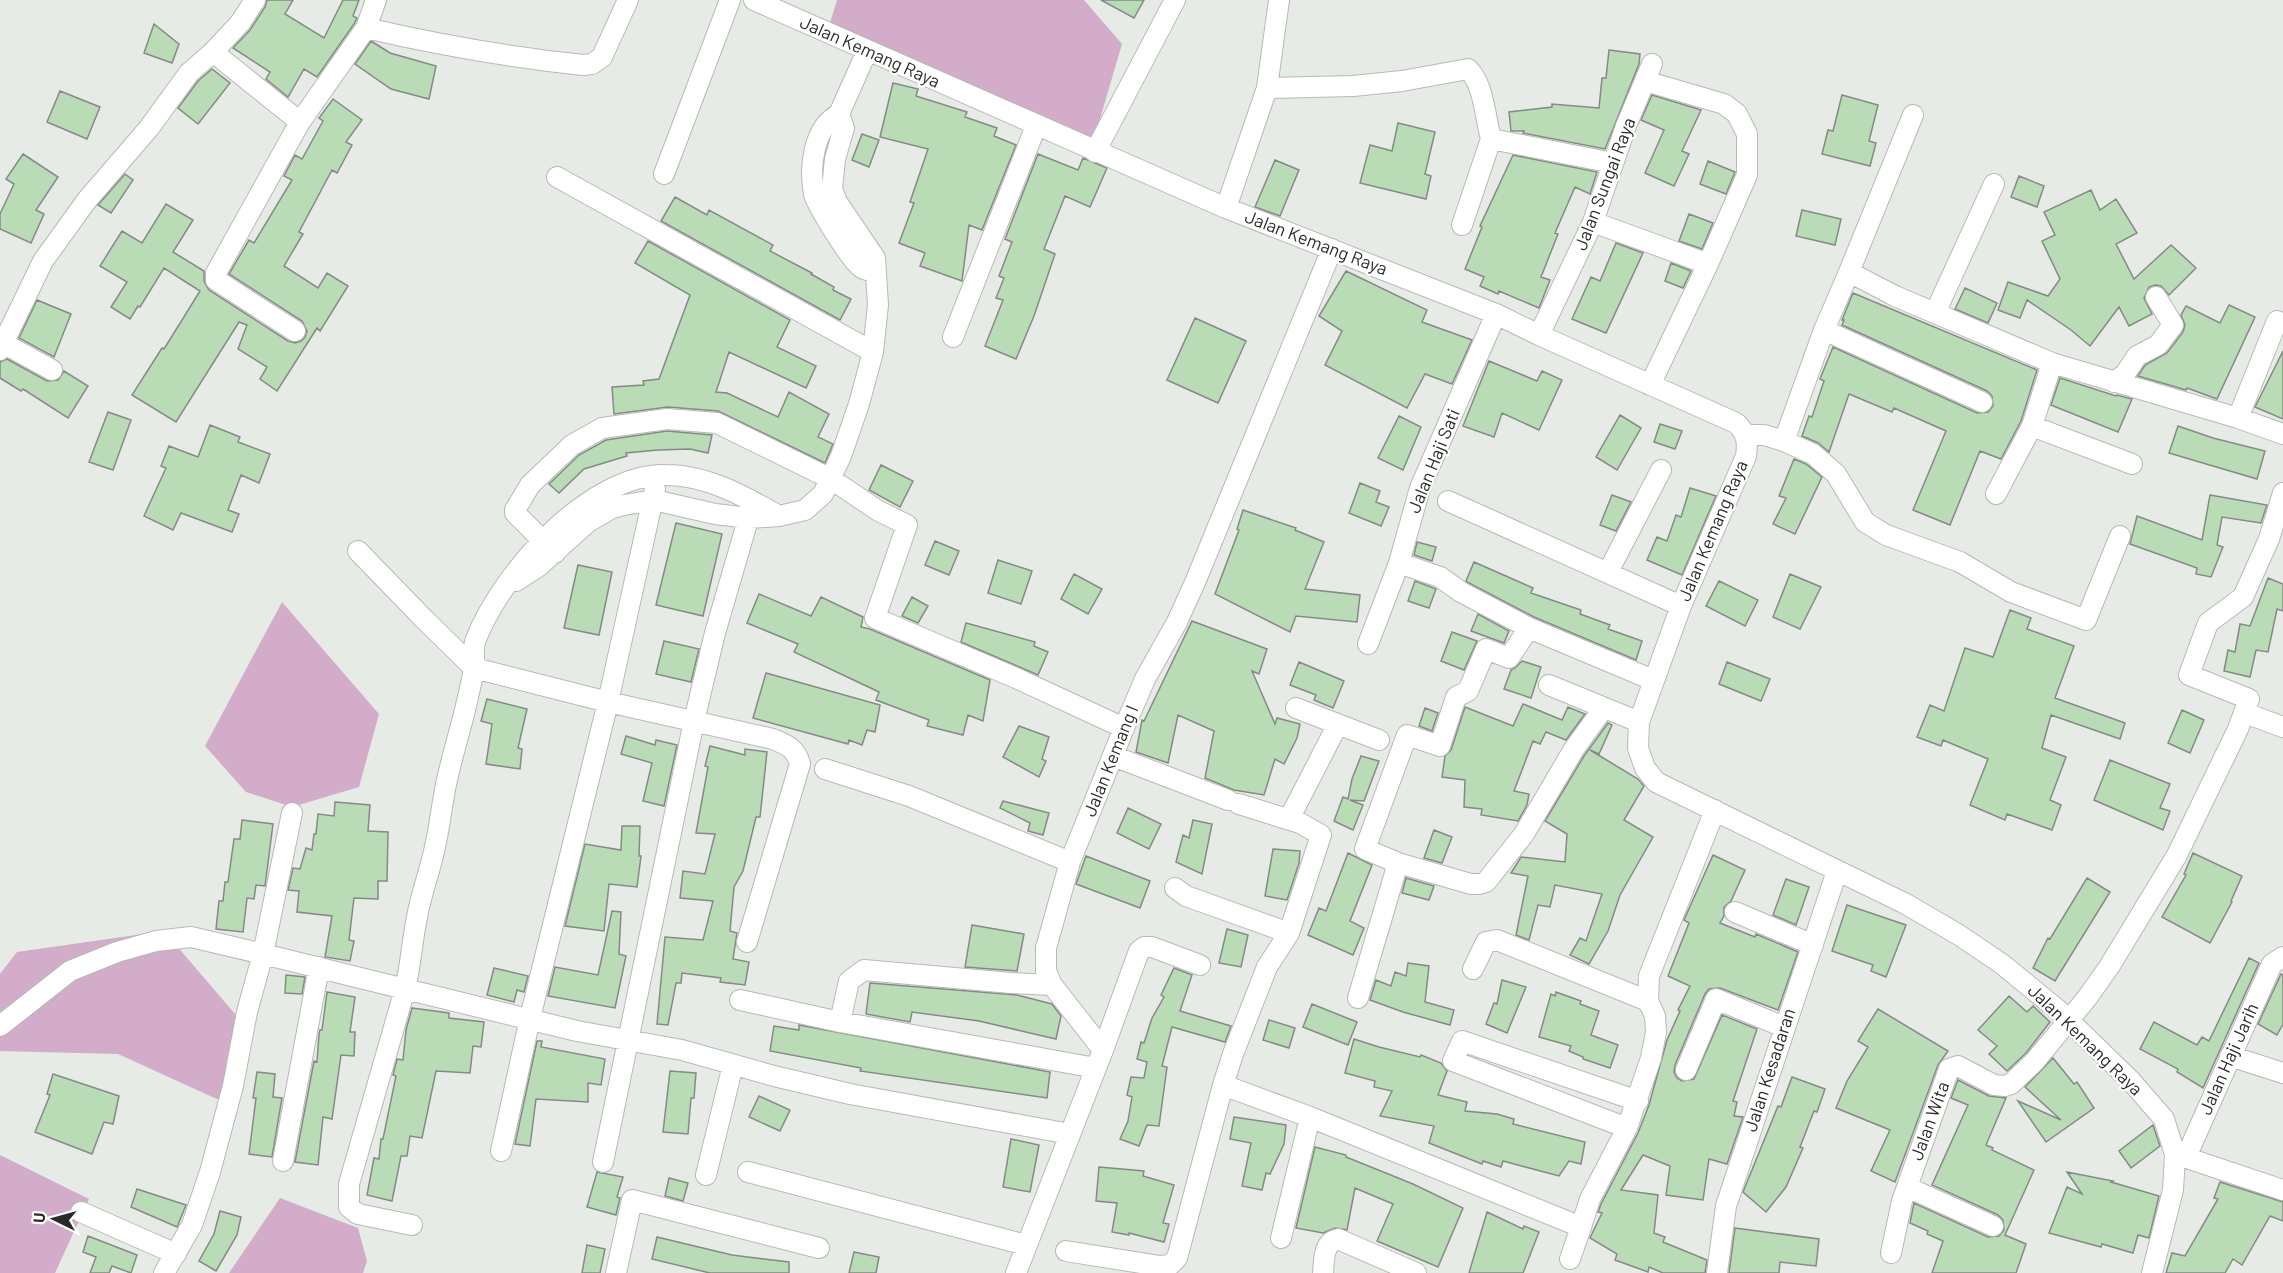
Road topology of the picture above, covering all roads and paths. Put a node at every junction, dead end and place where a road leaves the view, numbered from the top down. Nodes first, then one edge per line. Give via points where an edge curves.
1 (255, 0) edge
2 (376, 0) edge
3 (628, 0) edge
4 (730, 0) edge
5 (754, 0) edge
6 (1175, 0) edge
7 (1279, 0) edge
8 (366, 28) junction
9 (867, 51) junction
10 (213, 52) junction
11 (1267, 88) junction
12 (1912, 115) dead end
13 (300, 122) junction
14 (1036, 126) junction
15 (1491, 139) junction
16 (1095, 152) junction
17 (1614, 164) junction
18 (664, 174) dead end
19 (557, 177) dead end
20 (1994, 184) dead end
21 (1226, 208) junction
22 (1593, 222) junction
23 (1462, 225) dead end
24 (1332, 249) junction
25 (1708, 264) junction
26 (1849, 272) junction
27 (2156, 297) dead end
28 (1935, 313) junction
29 (1496, 314) junction
30 (2277, 321) dead end
31 (1824, 330) junction
32 (294, 331) dead end
33 (1539, 335) junction
34 (954, 337) dead end
35 (2, 348) edge
36 (873, 352) junction
37 (2052, 363) junction
38 (52, 370) dead end
39 (2114, 382) junction
40 (1650, 385) junction
41 (1982, 402) dead end
42 (2238, 418) junction
43 (2032, 426) junction
44 (2283, 434) edge
45 (1746, 435) junction
46 (1784, 441) junction
47 (2132, 464) dead end
48 (1661, 470) dead end
49 (657, 475) junction
50 (831, 479) junction
51 (2283, 492) edge
52 (1996, 494) dead end
53 (654, 500) junction
54 (1448, 501) dead end
55 (751, 510) junction
56 (2120, 536) dead end
57 (549, 546) junction
58 (358, 551) dead end
59 (1399, 563) junction
60 (1608, 572) junction
61 (1681, 606) junction
62 (1528, 628) junction
63 (1368, 644) dead end
64 (474, 668) junction
65 (1653, 680) junction
66 (1549, 685) dead end
67 (608, 702) junction
68 (1296, 708) dead end
69 (1603, 709) junction
70 (2245, 713) junction
71 (694, 721) junction
72 (1639, 722) junction
73 (1338, 724) junction
74 (2283, 727) edge
75 (1124, 728) junction
76 (1379, 740) dead end
77 (1113, 756) junction
78 (825, 769) dead end
79 (1715, 810) junction
80 (292, 813) dead end
81 (1289, 819) junction
82 (1070, 862) junction
83 (1398, 863) junction
84 (1837, 871) junction
85 (1175, 888) dead end
86 (1735, 912) dead end
87 (1289, 933) junction
88 (747, 942) dead end
89 (1813, 945) junction
90 (262, 954) junction
91 (2283, 957) edge
92 (1200, 965) dead end
93 (319, 967) junction
94 (1473, 969) dead end
95 (1052, 985) junction
96 (405, 989) junction
97 (1358, 998) dead end
98 (740, 1000) dead end
99 (1648, 1001) junction
100 (530, 1018) junction
101 (2068, 1020) junction
102 (840, 1022) junction
103 (0, 1026) edge
104 (1784, 1027) junction
105 (629, 1041) junction
106 (2230, 1056) junction
107 (1099, 1059) junction
108 (733, 1065) junction
109 (1686, 1071) dead end
110 (2283, 1073) edge
111 (1223, 1085) junction
112 (1638, 1101) junction
113 (1310, 1117) junction
114 (1627, 1128) junction
115 (1070, 1134) junction
116 (501, 1151) dead end
117 (2181, 1155) junction
118 (283, 1161) dead end
119 (603, 1162) dead end
120 (748, 1172) dead end
121 (706, 1175) dead end
122 (1907, 1187) junction
123 (2283, 1190) edge
124 (81, 1212) dead end
125 (412, 1225) dead end
126 (1993, 1226) dead end
127 (1581, 1227) junction
128 (1281, 1238) dead end
129 (1026, 1245) junction
130 (819, 1248) dead end
131 (1066, 1251) dead end
132 (1891, 1253) dead end
133 (176, 1254) junction
134 (1570, 1259) dead end
135 (164, 1273) edge
136 (616, 1273) edge
137 (1016, 1273) edge
138 (1323, 1273) edge
139 (1416, 1273) edge
140 (1718, 1273) edge
141 (2152, 1273) edge

1 - 10 street
2 - 8 street
3 - 8 street via 602,57 583,66 441,46
4 - 18 street
5 - 9 street, Jalan Kemang Raya
6 - 16 street
7 - 11 street
8 - 13 street
9 - 14 street, Jalan Kemang Raya
9 - 36 street via 839,114 830,119 815,147 812,171 824,193 837,202 875,258 878,304
10 - 13 street
10 - 35 street via 189,73 43,261
11 - 15 street via 1363,86 1467,69 1480,87
11 - 21 street
12 - 26 street
13 - 32 street via 215,277
14 - 16 street, Jalan Kemang Raya
14 - 34 street
15 - 17 street
15 - 23 street
16 - 21 street, Jalan Kemang Raya
17 - 22 street, Jalan Sungai Raya
17 - 25 street, Jalan Sungai Raya via 1648,72 1724,104 1737,114 1747,134 1747,175
19 - 36 street
20 - 28 street
21 - 24 street, Jalan Kemang Raya
22 - 25 street
22 - 33 street, Jalan Sungai Raya
24 - 29 street, Jalan Kemang Raya
24 - 75 street, Jalan Kemang I via 1196,580
25 - 40 street
26 - 28 street
26 - 31 street
27 - 39 street via 2173,325 2158,345 2138,356
28 - 37 street
29 - 33 street, Jalan Kemang Raya
29 - 59 street, Jalan Haji Sati via 1420,489
30 - 42 street
31 - 41 street
31 - 46 street
33 - 40 street, Jalan Kemang Raya
35 - 38 street via 10,347
36 - 50 street via 850,432
37 - 39 street
37 - 43 street
39 - 42 street
40 - 45 street, Jalan Kemang Raya via 1737,423
42 - 44 street
43 - 47 street
43 - 52 street
45 - 46 street
45 - 61 street, Jalan Kemang Raya via 1746,456
46 - 56 street via 1813,454 1836,474 1865,522 1886,535 1960,562 2011,592 2086,621
48 - 60 street
49 - 53 street
49 - 55 street via 694,477
49 - 57 street via 612,487 592,498
50 - 55 street via 823,494 805,510 779,516
50 - 57 street via 717,423 667,418 602,428 572,445 530,485 515,510
50 - 75 street via 868,505 907,525 875,618
51 - 70 street via 2270,539 2243,597 2208,623 2189,675 2249,699
53 - 55 street via 715,514
53 - 57 street via 612,508
53 - 67 street
54 - 60 street
55 - 71 street
57 - 64 street via 518,568 494,604 474,641
58 - 64 street
59 - 62 street via 1440,577
59 - 63 street, Jalan Haji Sati
60 - 61 street
61 - 65 street, Jalan Kemang Raya
62 - 65 street
62 - 83 street via 1509,658 1486,649 1468,691 1456,697 1440,746 1407,735 1365,849
64 - 67 street
64 - 96 street via 417,918
65 - 72 street, Jalan Kemang Raya
66 - 69 street
67 - 71 street
67 - 100 street
68 - 73 street
69 - 72 street
69 - 83 street via 1574,749 1524,834 1486,882 1471,884
70 - 74 street
70 - 101 street via 2177,855 2109,967
71 - 88 street via 773,739 792,748 800,764
71 - 105 street
72 - 79 street, Jalan Kemang Raya via 1638,748 1645,768 1656,782
73 - 76 street
73 - 81 street
75 - 77 street, Jalan Kemang I
77 - 81 street
77 - 82 street, Jalan Kemang I
78 - 82 street via 909,796
79 - 84 street, Jalan Kemang Raya
79 - 99 street via 1649,976
80 - 90 street
81 - 87 street via 1321,835
82 - 95 street, Jalan Kemang I via 1046,948 1046,971
83 - 97 street
84 - 89 street, Jalan Kesadaran
84 - 101 street, Jalan Kemang Raya via 1959,935 2002,964
85 - 87 street via 1186,896
86 - 89 street
87 - 111 street via 1258,987
89 - 104 street, Jalan Kesadaran
90 - 93 street
90 - 103 street via 191,937 156,941 70,971
90 - 133 street via 210,1172 192,1225
91 - 106 street, Jalan Haji Jarih via 2272,964
92 - 107 street via 1152,947 1139,951
93 - 96 street
93 - 118 street
94 - 99 street via 1486,942 1497,940
95 - 102 street via 864,970 849,981
95 - 107 street, Jalan Kemang I
96 - 100 street
96 - 125 street via 348,1184 349,1207 358,1214
98 - 102 street
99 - 112 street via 1655,1016 1656,1032
100 - 105 street
100 - 116 street
101 - 117 street, Jalan Kemang Raya via 2164,1119
101 - 122 street, Jalan Wita via 2035,1061 2005,1086 1994,1085 1958,1066 1949,1069
102 - 107 street
104 - 109 street via 1716,999
104 - 140 street, Jalan Kesadaran via 1726,1206
105 - 108 street via 682,1050
105 - 119 street
106 - 110 street
106 - 117 street, Jalan Haji Jarih
107 - 115 street
108 - 115 street via 850,1094
108 - 121 street
111 - 113 street
111 - 131 street via 1177,1258 1170,1265 1160,1266
112 - 114 street
112 - 114 street via 1462,1041 1453,1061
113 - 127 street
113 - 128 street
114 - 127 street via 1590,1199
115 - 129 street
117 - 123 street
117 - 141 street, Jalan Kemang Raya
120 - 129 street
122 - 126 street
122 - 132 street, Jalan Wita
124 - 133 street
127 - 134 street
129 - 137 street
130 - 136 street via 632,1200
133 - 135 street
138 - 139 street via 1327,1246 1338,1239

